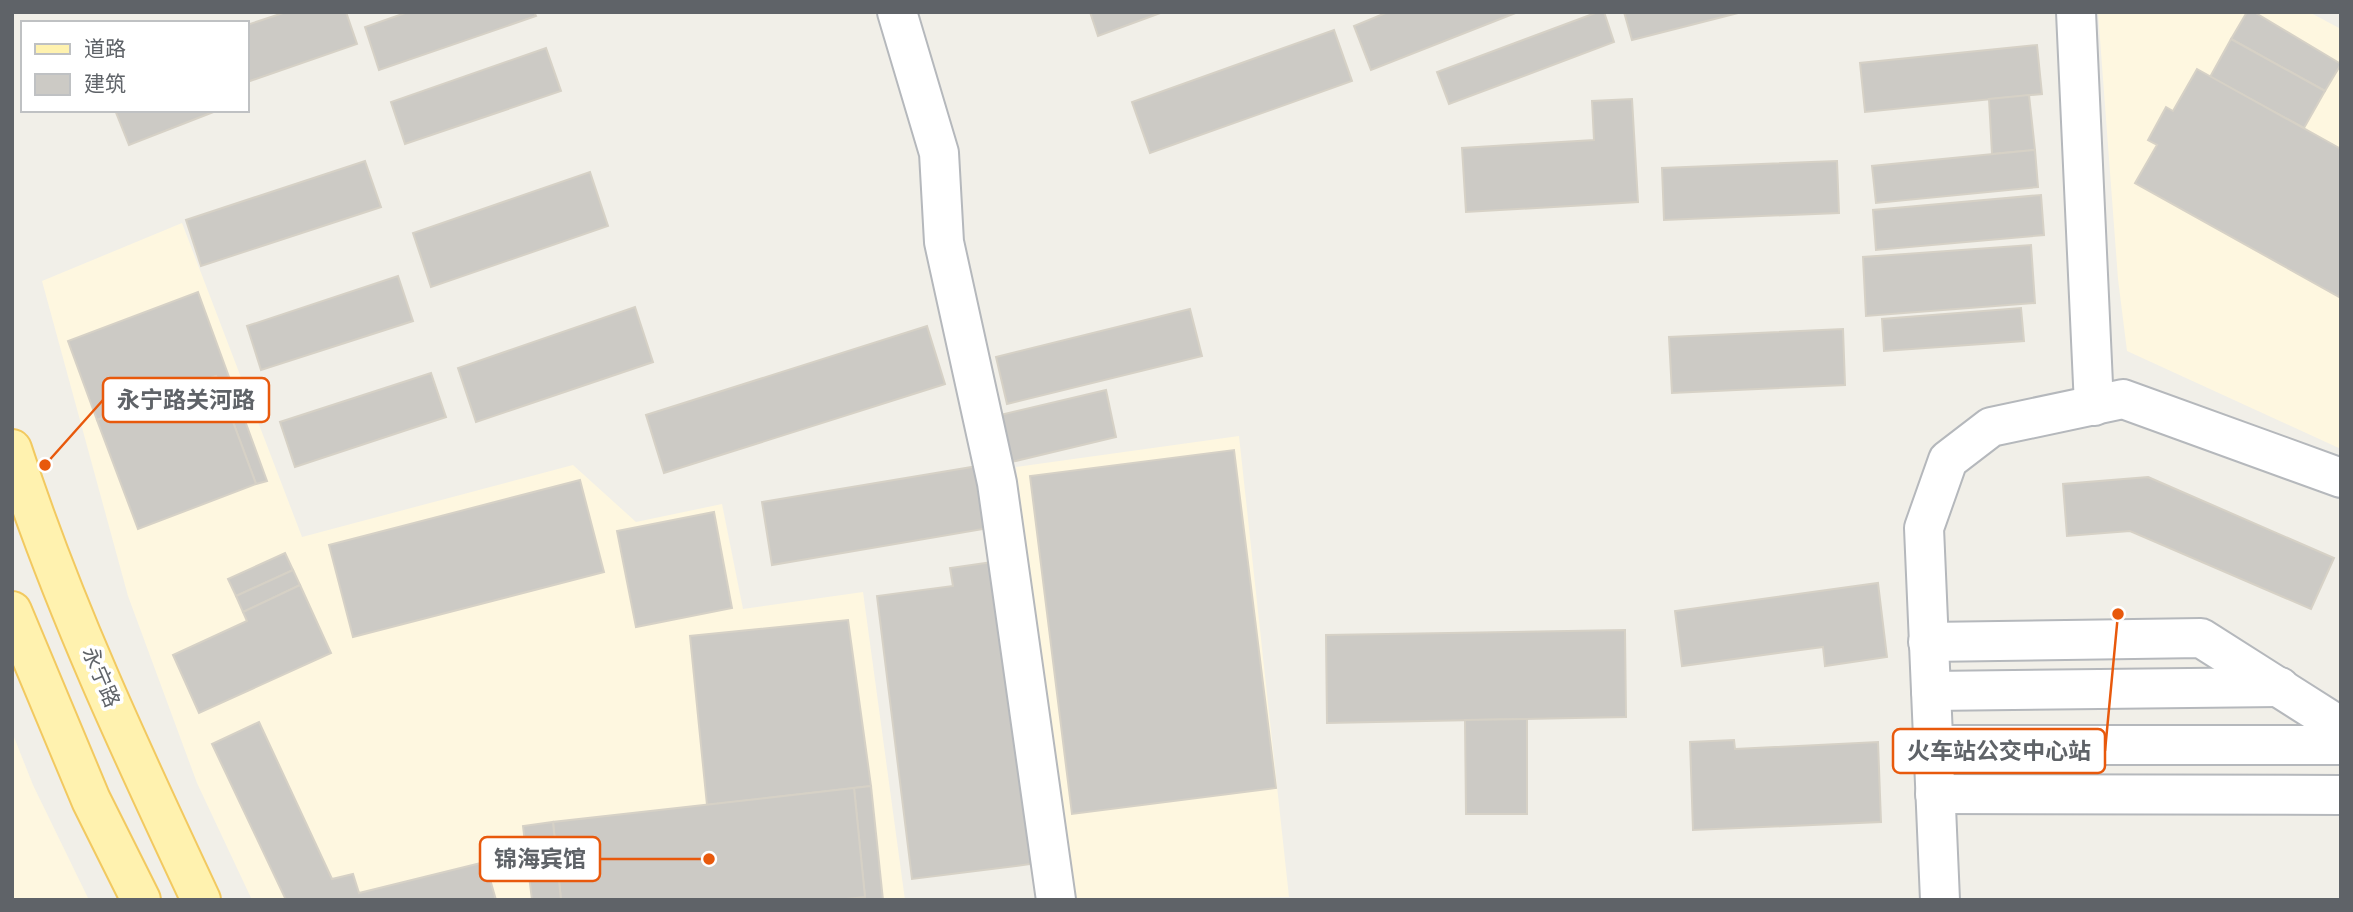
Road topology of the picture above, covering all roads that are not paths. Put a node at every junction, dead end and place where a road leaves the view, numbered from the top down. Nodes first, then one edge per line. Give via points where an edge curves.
1 (897, 12) edge
2 (2076, 12) edge
3 (2094, 406) junction
4 (12, 449) edge
5 (2341, 478) edge
6 (12, 611) edge
7 (1928, 642) junction
8 (2280, 687) junction
9 (1931, 691) junction
10 (2341, 727) edge
11 (1933, 745) junction
12 (2341, 745) edge
13 (1935, 794) junction
14 (2341, 795) edge
15 (141, 900) edge
16 (201, 900) edge
17 (1056, 900) edge
18 (1940, 900) edge

1 - 17 street via 939,153 944,242 997,483
2 - 3 street
3 - 5 street via 2123,399
3 - 7 street via 1992,426 1948,460 1924,527
4 - 16 main road, 永宁路 via 40,534
6 - 15 main road via 91,800
7 - 8 street via 2201,638
7 - 9 street
8 - 9 street
8 - 10 street
9 - 11 street
11 - 12 street
11 - 13 street
13 - 14 street
13 - 18 street

